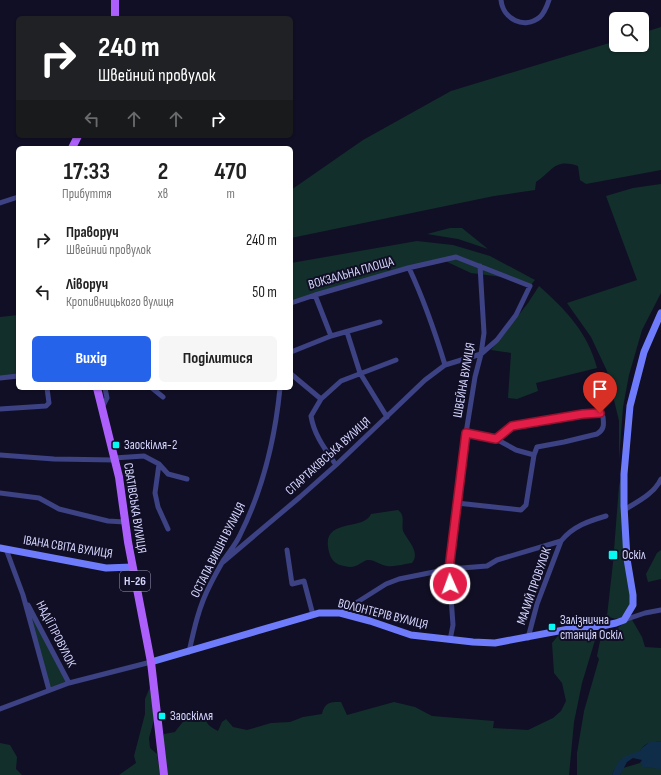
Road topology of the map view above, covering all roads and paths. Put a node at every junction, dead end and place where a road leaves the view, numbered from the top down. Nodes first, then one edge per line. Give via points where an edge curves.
1 (115, 0) edge
2 (549, 0) edge
3 (502, 3) edge
4 (115, 16) edge
5 (16, 197) edge
6 (0, 203) edge
7 (480, 266) junction
8 (410, 268) junction
9 (315, 295) junction
10 (293, 303) edge
11 (661, 313) edge
12 (380, 322) dead end
13 (347, 332) junction
14 (331, 336) junction
15 (293, 351) edge
16 (481, 354) junction
17 (396, 360) dead end
18 (445, 366) junction
19 (360, 373) junction
20 (16, 376) edge
21 (293, 376) edge
22 (0, 378) edge
23 (47, 390) edge
24 (98, 390) edge
25 (106, 390) edge
26 (154, 390) edge
27 (280, 390) edge
28 (163, 397) dead end
29 (321, 399) junction
30 (102, 408) junction
31 (0, 409) edge
32 (387, 417) junction
33 (466, 433) junction
34 (496, 439) junction
35 (0, 455) edge
36 (534, 455) junction
37 (115, 459) junction
38 (159, 464) junction
39 (336, 465) junction
40 (661, 479) edge
41 (187, 480) dead end
42 (0, 493) edge
43 (457, 503) junction
44 (624, 510) junction
45 (606, 516) dead end
46 (125, 522) junction
47 (168, 529) dead end
48 (561, 541) junction
49 (3, 548) edge
50 (287, 550) dead end
51 (223, 562) junction
52 (132, 567) junction
53 (449, 569) junction
54 (23, 595) junction
55 (661, 610) edge
56 (340, 613) junction
57 (313, 615) junction
58 (624, 620) junction
59 (528, 638) junction
60 (450, 640) junction
61 (189, 652) junction
62 (151, 662) junction
63 (69, 683) junction
64 (49, 690) junction
65 (0, 709) edge
66 (164, 775) edge

1 - 4 main road
2 - 3 street via 540,16 523,22 514,21 506,14
5 - 6 street
7 - 8 street via 456,257
7 - 16 street, ШВЕЙНА ВУЛИЦЯ via 484,333
7 - 16 street via 530,286 516,315 497,340
8 - 9 street, ВОКЗАЛЬНА ПЛОЩА
8 - 18 street, ВОКЗАЛЬНА ПЛОЩА via 436,333
9 - 10 street, ВОКЗАЛЬНА ПЛОЩА
9 - 14 street
11 - 44 street via 644,352 630,406 624,474
12 - 13 street
13 - 14 street
13 - 19 street
14 - 15 street
16 - 18 street, СПАРТАКІВСЬКА ВУЛИЦЯ
16 - 33 street, ШВЕЙНА ВУЛИЦЯ
17 - 19 street
18 - 32 street, СПАРТАКІВСЬКА ВУЛИЦЯ via 425,380
19 - 29 street via 341,381
19 - 32 street
20 - 22 street
21 - 29 street
23 - 31 street via 49,403 46,406
24 - 30 main road, СВАТІВСЬКА ВУЛИЦЯ / Н-26
25 - 30 street via 108,398
26 - 28 street
27 - 51 street, ОСТАПА ВИШНІ ВУЛИЦЯ via 266,470 240,537
29 - 39 street via 311,416 313,425 321,443
30 - 37 main road, СВАТІВСЬКА ВУЛИЦЯ / Н-26
32 - 39 street, СПАРТАКІВСЬКА ВУЛИЦЯ
33 - 34 street
33 - 43 street, ШВЕЙНА ВУЛИЦЯ
34 - 36 street via 516,450
34 - 36 street via 512,426 520,424 583,414 600,413 603,417 604,427 601,432 537,447
35 - 37 street via 54,460
36 - 43 street via 526,505 521,510
37 - 38 street via 144,456
37 - 46 main road, СВАТІВСЬКА ВУЛИЦЯ / Н-26
38 - 41 street via 168,474
38 - 47 street via 155,493
39 - 51 street, СПАРТАКІВСЬКА ВУЛИЦЯ
40 - 44 street via 658,486
42 - 46 street via 39,498 59,509 108,521
43 - 53 street, ШВЕЙНА ВУЛИЦЯ
44 - 58 street via 633,605
45 - 48 street via 568,532
46 - 52 main road, СВАТІВСЬКА ВУЛИЦЯ / Н-26
48 - 53 street via 497,560 487,566
48 - 59 street, МАЛИЙ ПРОВУЛОК via 537,604
49 - 52 street, ІВАНА СВІТА ВУЛИЦЯ via 106,568
49 - 54 street, НАДІЇ ПРОВУЛОК
50 - 57 street via 292,584 304,581
51 - 61 street, ОСТАПА ВИШНІ ВУЛИЦЯ via 209,586 196,620
52 - 62 main road, СВАТІВСЬКА ВУЛИЦЯ / Н-26
53 - 56 street via 386,584
53 - 60 street, ШВЕЙНА ВУЛИЦЯ via 453,625
54 - 63 street, НАДІЇ ПРОВУЛОК
54 - 64 street, НАДІЇ ПРОВУЛОК
55 - 58 street, ВОЛОНТЕРІВ ВУЛИЦЯ
56 - 57 street, ВОЛОНТЕРІВ ВУЛИЦЯ
56 - 60 street, ВОЛОНТЕРІВ ВУЛИЦЯ via 411,635
57 - 61 street, ВОЛОНТЕРІВ ВУЛИЦЯ
58 - 59 street, ВОЛОНТЕРІВ ВУЛИЦЯ via 609,625 569,629
59 - 60 street, ВОЛОНТЕРІВ ВУЛИЦЯ via 495,643
61 - 62 street, ВОЛОНТЕРІВ ВУЛИЦЯ
62 - 63 street
62 - 66 main road, СВАТІВСЬКА ВУЛИЦЯ / Н-26
63 - 64 street
64 - 65 street

